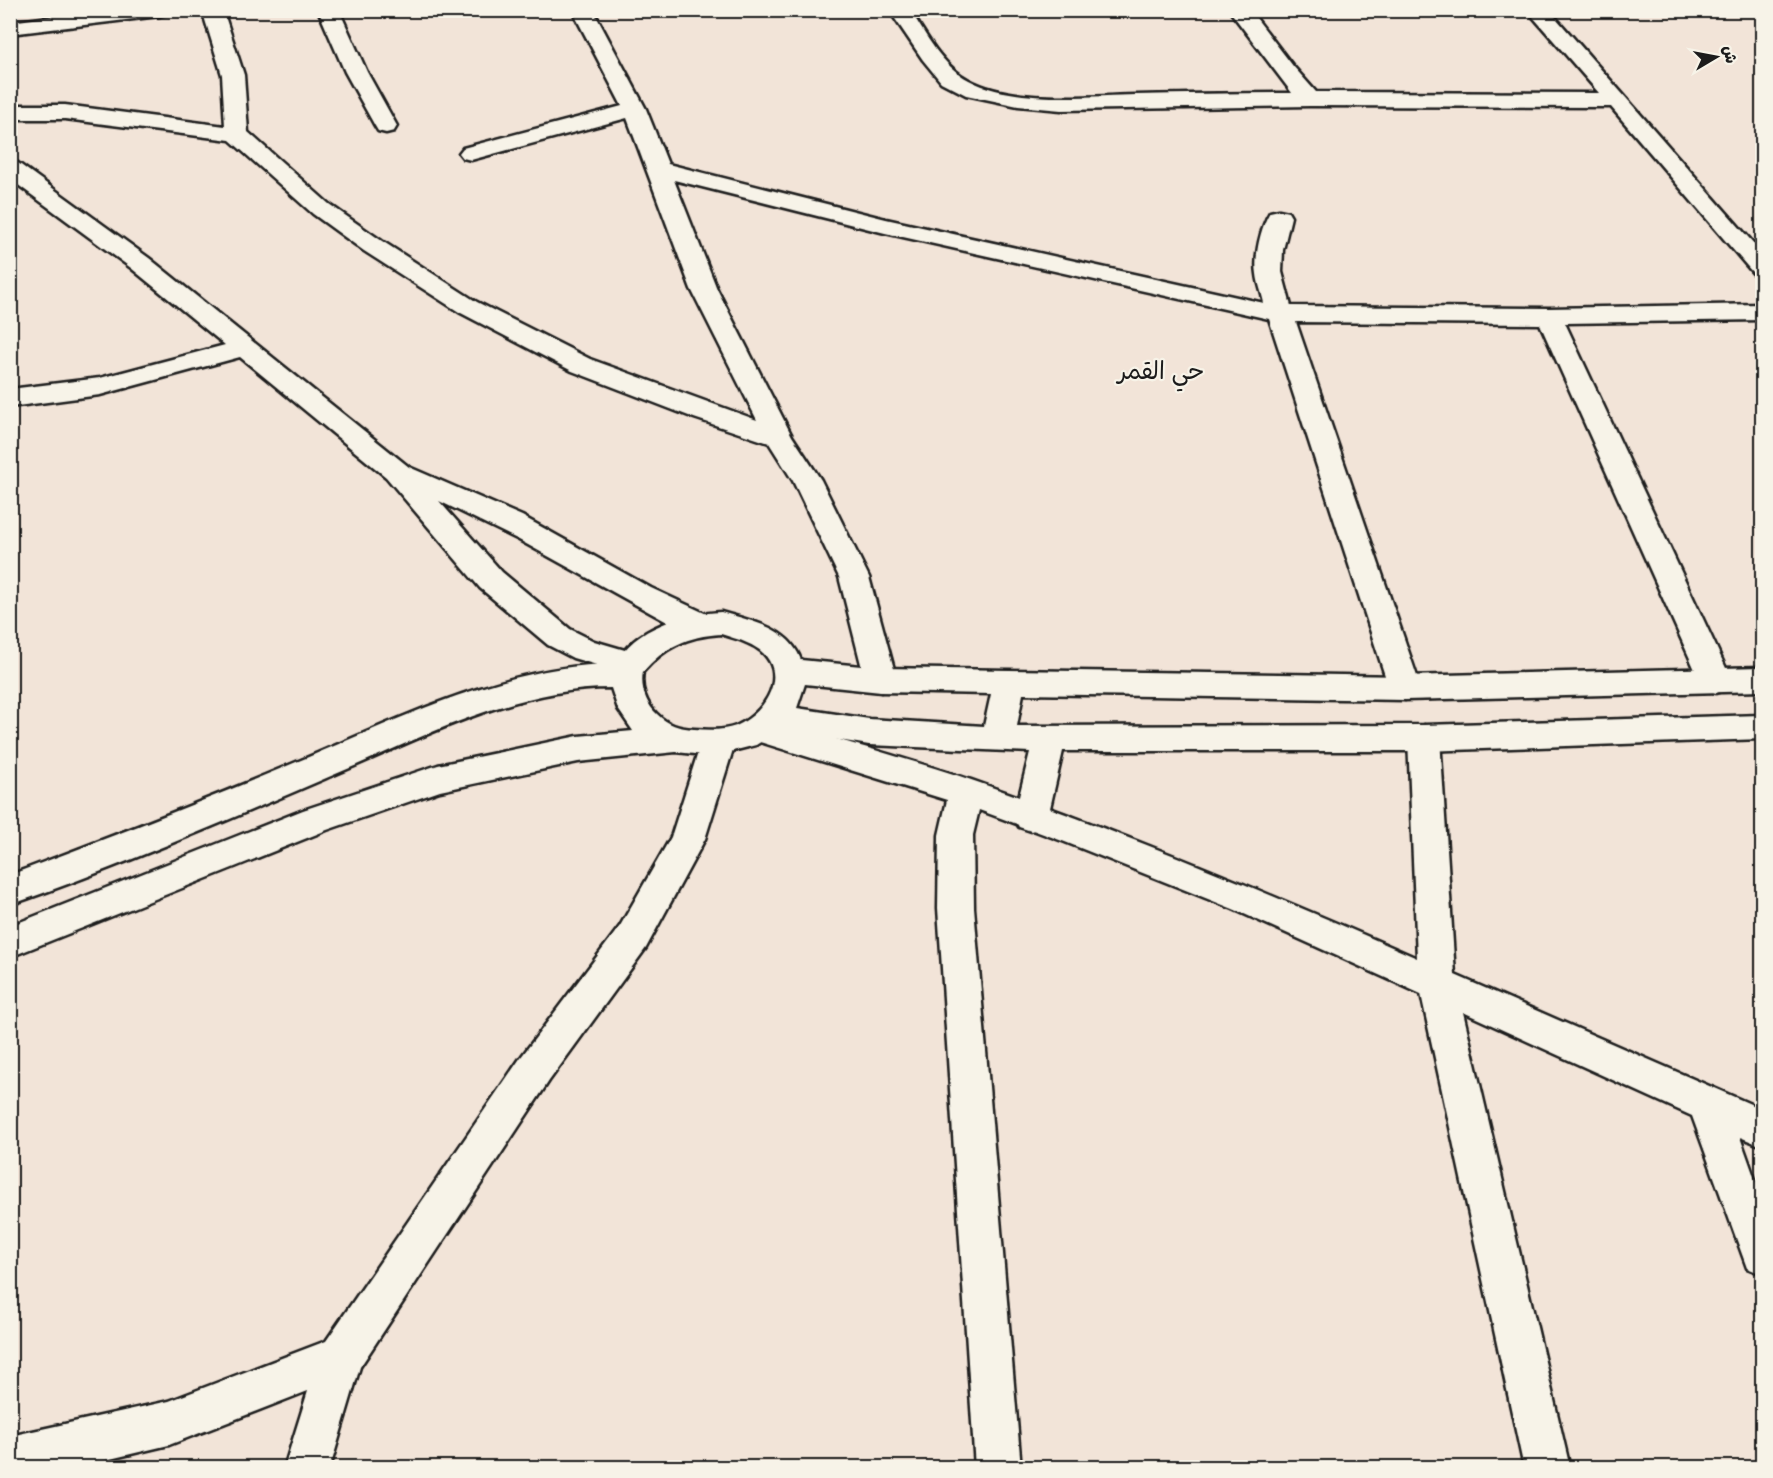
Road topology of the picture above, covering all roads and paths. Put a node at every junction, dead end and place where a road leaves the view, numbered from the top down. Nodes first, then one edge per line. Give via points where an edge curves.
1 (159, 10) edge
2 (212, 10) edge
3 (328, 10) edge
4 (582, 10) edge
5 (899, 10) edge
6 (1239, 10) edge
7 (1537, 10) edge
8 (10, 28) edge
9 (1310, 99) junction
10 (1618, 100) junction
11 (635, 109) junction
12 (10, 112) edge
13 (386, 126) dead end
14 (237, 134) junction
15 (471, 153) dead end
16 (10, 168) edge
17 (659, 169) junction
18 (1279, 217) dead end
19 (1762, 268) edge
20 (1762, 312) edge
21 (1280, 314) junction
22 (1549, 316) junction
23 (245, 347) junction
24 (10, 398) edge
25 (779, 437) junction
26 (396, 470) junction
27 (700, 624) junction
28 (628, 670) junction
29 (790, 671) junction
30 (1762, 679) edge
31 (881, 680) junction
32 (1716, 681) junction
33 (1009, 683) junction
34 (1405, 688) junction
35 (766, 723) junction
36 (1762, 727) edge
37 (1424, 738) junction
38 (998, 739) junction
39 (1048, 739) junction
40 (675, 740) junction
41 (718, 743) junction
42 (966, 792) junction
43 (1031, 817) junction
44 (10, 890) edge
45 (10, 942) edge
46 (1437, 983) junction
47 (1707, 1102) junction
48 (1762, 1128) edge
49 (1762, 1254) edge
50 (341, 1357) junction
51 (10, 1459) edge
52 (307, 1467) edge
53 (998, 1467) edge
54 (1547, 1467) edge

1 - 8 street
2 - 14 street via 233,75
3 - 13 street
4 - 11 street
5 - 9 street via 948,77 986,94 1061,103
6 - 9 street
7 - 10 street
9 - 10 street
10 - 19 street
11 - 15 street
11 - 17 street
12 - 14 street via 65,112
14 - 25 street via 321,209 468,307 581,365
16 - 23 street via 140,263
17 - 21 street via 885,226
17 - 25 street via 704,289
18 - 21 street via 1269,272
20 - 22 street
21 - 22 street
21 - 34 street
22 - 32 street
23 - 24 street via 76,393
23 - 26 street
25 - 31 street via 807,480 854,577
26 - 27 street via 502,518 624,588
26 - 28 street via 491,580 559,637
27 - 28 street via 662,637
27 - 29 street via 741,626 759,633 774,643
28 - 40 street via 630,699 638,716 654,730
28 - 44 street via 550,681 462,706 194,820
29 - 31 street
29 - 35 street via 791,687 785,702
30 - 32 street
31 - 33 street
32 - 34 street
33 - 34 street
33 - 38 street
35 - 38 street
35 - 41 street via 739,738
35 - 42 street
36 - 37 street
37 - 39 street
37 - 46 street
38 - 39 street
39 - 43 street
40 - 41 street
40 - 45 street via 578,749 438,778 315,820
41 - 50 street via 688,839 633,937 535,1069
42 - 43 street
42 - 53 street via 956,835 956,908
43 - 46 street via 1246,899
46 - 47 street
46 - 54 street
47 - 48 street
47 - 49 street
50 - 51 street via 169,1424
50 - 52 street

